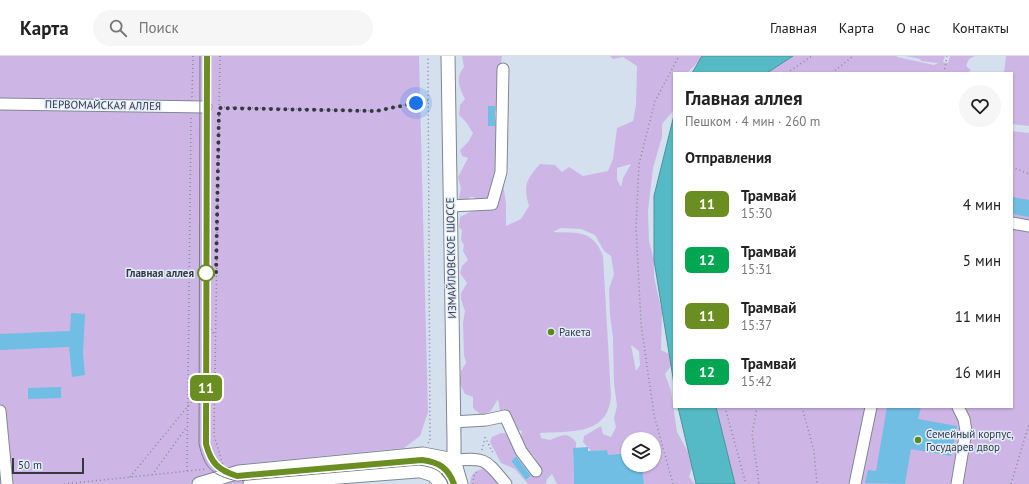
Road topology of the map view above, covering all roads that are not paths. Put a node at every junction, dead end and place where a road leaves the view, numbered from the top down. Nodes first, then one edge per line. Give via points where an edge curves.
1 (448, 56) edge
2 (503, 69) dead end
3 (0, 104) edge
4 (206, 107) road end
5 (450, 206) junction
6 (1013, 223) edge
7 (1029, 226) edge
8 (871, 408) edge
9 (958, 408) edge
10 (0, 410) edge
11 (453, 422) junction
12 (454, 460) junction
13 (341, 462) junction
14 (421, 471) junction
15 (536, 471) dead end
16 (341, 480) edge
17 (469, 483) edge
18 (8, 484) edge
19 (199, 484) edge
20 (250, 484) edge
21 (441, 484) edge
22 (449, 484) edge
23 (506, 484) edge
24 (855, 484) edge
25 (957, 484) edge

1 - 5 main road, ИЗМАЙЛОВСКОЕ ШОССЕ
2 - 5 street via 501,172 492,204
3 - 4 street, ПЕРВОМАЙСКАЯ АЛЛЕЯ
5 - 11 main road, ИЗМАЙЛОВСКОЕ ШОССЕ
6 - 7 street
8 - 24 street
9 - 25 street via 966,431
10 - 18 street
11 - 12 main road, ИЗМАЙЛОВСКОЕ ШОССЕ
11 - 15 street via 505,416 521,451
12 - 13 main road via 423,454
12 - 14 main road via 438,468
12 - 17 main road
12 - 22 main road
12 - 23 street via 475,459 486,462
13 - 16 street
13 - 19 main road via 239,472
14 - 16 main road
14 - 21 main road via 434,475
16 - 20 main road

